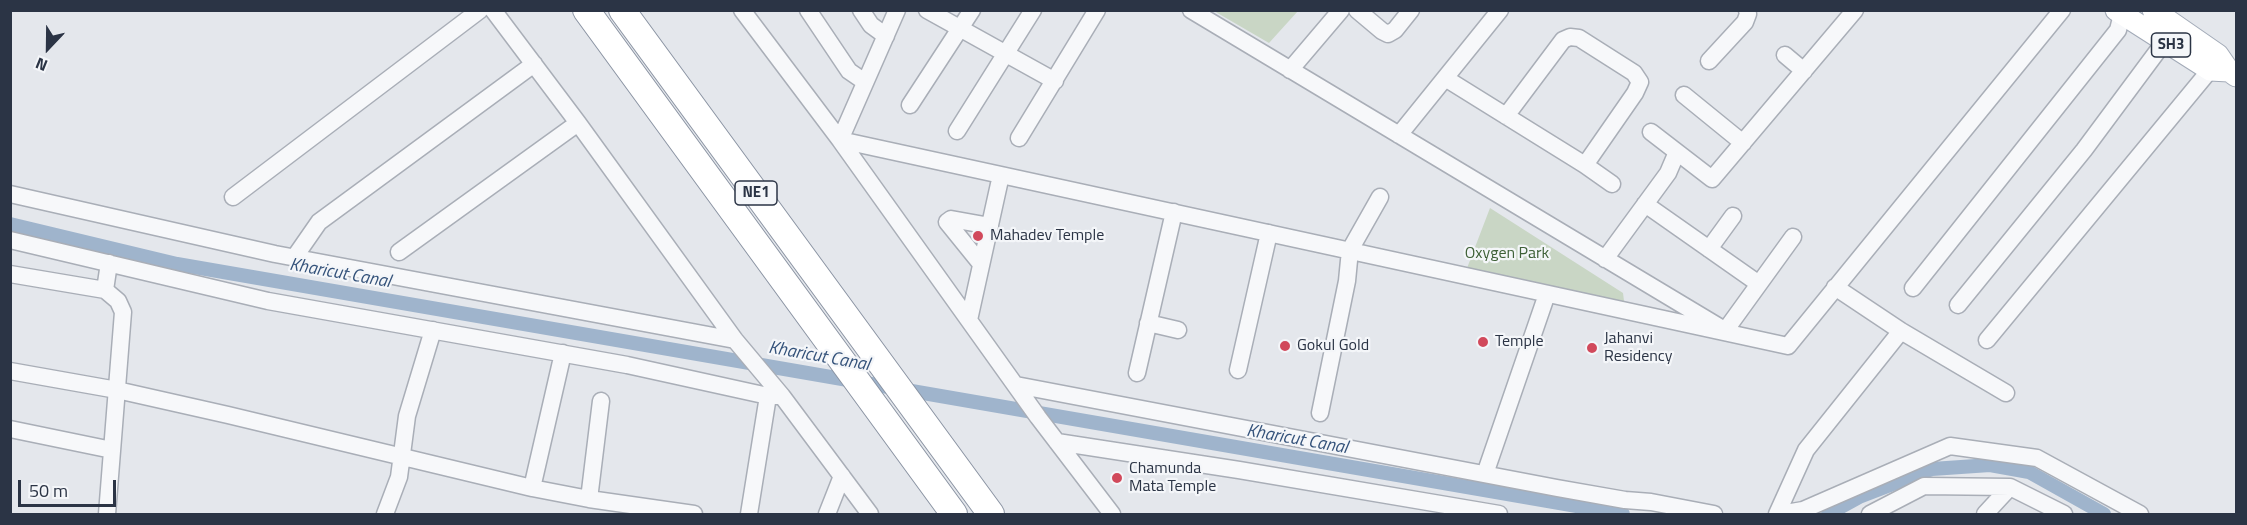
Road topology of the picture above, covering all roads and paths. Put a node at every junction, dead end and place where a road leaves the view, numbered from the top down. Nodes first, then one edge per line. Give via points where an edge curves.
1 (480, 10) edge
2 (493, 10) edge
3 (586, 10) edge
4 (622, 10) edge
5 (742, 10) edge
6 (808, 10) edge
7 (861, 10) edge
8 (897, 10) edge
9 (927, 10) edge
10 (972, 10) edge
11 (1033, 10) edge
12 (1097, 10) edge
13 (1191, 10) edge
14 (1341, 10) edge
15 (1357, 10) edge
16 (1411, 10) edge
17 (1500, 10) edge
18 (1747, 10) edge
19 (1855, 10) edge
20 (2062, 10) edge
21 (2153, 10) edge
22 (2119, 12) edge
23 (960, 29) junction
24 (886, 36) junction
25 (2165, 41) junction
26 (1006, 54) junction
27 (1785, 55) dead end
28 (1709, 61) dead end
29 (534, 64) junction
30 (1290, 70) junction
31 (1804, 71) junction
32 (2225, 72) edge
33 (1445, 78) junction
34 (1054, 81) junction
35 (865, 82) junction
36 (1684, 95) dead end
37 (910, 105) dead end
38 (1506, 116) junction
39 (578, 123) junction
40 (957, 131) dead end
41 (1651, 132) dead end
42 (1400, 135) junction
43 (1018, 138) dead end
44 (840, 140) junction
45 (1743, 143) junction
46 (1677, 152) junction
47 (1585, 165) junction
48 (1001, 175) junction
49 (1612, 184) dead end
50 (10, 194) edge
51 (233, 197) dead end
52 (1380, 197) dead end
53 (1645, 204) junction
54 (1174, 212) junction
55 (1733, 216) dead end
56 (990, 226) junction
57 (1269, 233) junction
58 (1793, 237) dead end
59 (10, 240) edge
60 (1709, 249) junction
61 (1350, 250) junction
62 (399, 252) dead end
63 (294, 258) junction
64 (1605, 259) junction
65 (109, 263) junction
66 (981, 264) junction
67 (10, 274) edge
68 (1759, 284) junction
69 (1835, 287) junction
70 (1912, 288) dead end
71 (105, 290) junction
72 (1547, 294) junction
73 (1958, 305) dead end
74 (969, 320) junction
75 (1148, 323) junction
76 (433, 330) junction
77 (1178, 330) dead end
78 (1901, 331) junction
79 (1728, 332) junction
80 (735, 340) junction
81 (1987, 340) dead end
82 (563, 353) junction
83 (1238, 370) dead end
84 (10, 371) edge
85 (1137, 373) dead end
86 (1016, 385) junction
87 (117, 390) junction
88 (2006, 393) dead end
89 (775, 396) junction
90 (601, 401) dead end
91 (1320, 413) dead end
92 (10, 429) edge
93 (1058, 442) junction
94 (112, 450) junction
95 (401, 456) junction
96 (1485, 474) junction
97 (842, 476) junction
98 (2010, 487) junction
99 (532, 488) junction
100 (589, 499) junction
101 (1624, 507) edge
102 (107, 514) edge
103 (385, 514) edge
104 (694, 514) edge
105 (749, 514) edge
106 (827, 514) edge
107 (870, 514) edge
108 (954, 514) edge
109 (991, 514) edge
110 (1112, 514) edge
111 (1499, 514) edge
112 (1714, 514) edge
113 (1778, 514) edge
114 (1870, 514) edge
115 (1985, 514) edge
116 (2064, 514) edge
117 (2140, 514) edge

1 - 51 street
2 - 29 street
3 - 108 highway, NE1
4 - 109 highway, NE1
5 - 44 street
6 - 35 street via 849,71
7 - 24 street via 871,25
8 - 24 street
9 - 23 street
10 - 23 street
11 - 26 street
12 - 34 street
13 - 30 street
14 - 30 street
15 - 16 street via 1388,34
17 - 33 street
18 - 28 street via 1745,22
19 - 31 street
20 - 69 street
21 - 32 main road via 2218,55
22 - 25 main road, SH3
22 - 70 street via 2118,30
23 - 26 street
23 - 37 street
24 - 35 street
25 - 32 main road, SH3
25 - 73 street via 2084,150
26 - 34 street
26 - 40 street
27 - 31 street
29 - 39 street
29 - 63 street via 319,222
30 - 42 street
31 - 45 street
32 - 81 street
33 - 38 street
33 - 42 street
34 - 43 street
35 - 44 street
36 - 45 street
38 - 47 street
38 - 47 street via 1563,39 1579,38 1634,73 1640,82
39 - 62 street
39 - 80 street
41 - 46 street
42 - 64 street
44 - 48 street
44 - 74 street
45 - 46 street via 1712,179
46 - 53 street via 1668,173
47 - 49 street
48 - 54 street
48 - 56 street
50 - 63 street
52 - 61 street
53 - 60 street
53 - 64 street
54 - 57 street
54 - 75 street
55 - 60 street
56 - 66 street
56 - 66 street via 951,219 947,222
57 - 61 street
57 - 83 street
58 - 68 street
59 - 65 street
60 - 68 street
61 - 72 street
61 - 91 street
63 - 80 street
64 - 79 street
65 - 71 street
65 - 76 street via 268,300
66 - 74 street
67 - 71 street
68 - 79 street
69 - 78 street
69 - 79 street via 1788,346
71 - 87 street via 118,301 123,312
72 - 79 street
72 - 96 street
74 - 86 street
75 - 77 street
75 - 85 street
76 - 82 street
76 - 95 street via 407,416
78 - 88 street
78 - 113 street via 1806,450
80 - 89 street
82 - 89 street
82 - 99 street
84 - 87 street
86 - 93 street
86 - 96 street
87 - 94 street
87 - 95 street
89 - 97 street
89 - 105 street
90 - 100 street
92 - 94 street
93 - 110 street
93 - 111 street
94 - 102 street
95 - 99 street
95 - 103 street via 399,477
96 - 101 street
97 - 106 street
97 - 107 street
98 - 114 street via 1924,486
98 - 115 street
98 - 116 street
99 - 100 street
100 - 104 street
101 - 112 street via 1651,502
113 - 117 street via 1803,510 1950,446 2037,458

